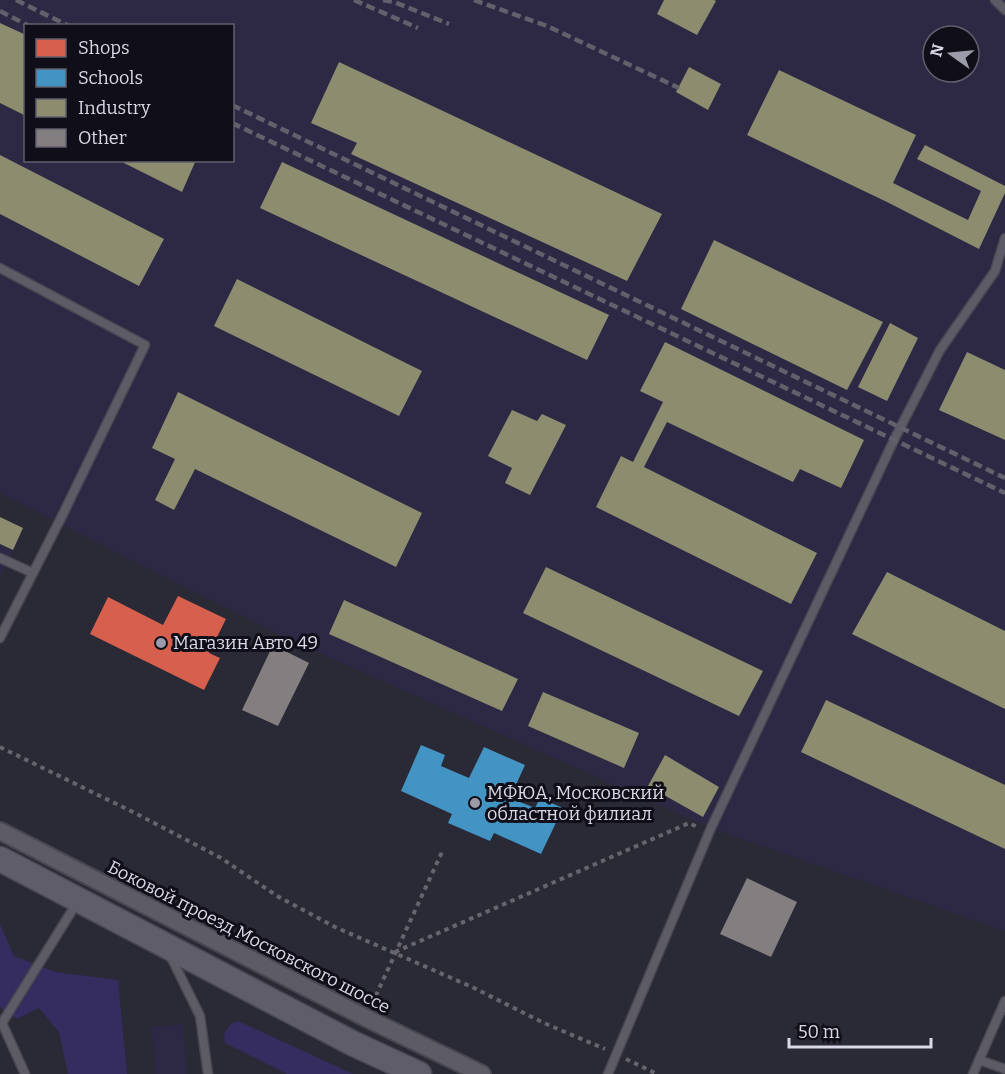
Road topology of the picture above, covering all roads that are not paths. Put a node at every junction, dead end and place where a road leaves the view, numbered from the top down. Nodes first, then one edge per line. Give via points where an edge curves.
1 (994, 0) edge
2 (1005, 10) edge
3 (1005, 238) edge
4 (0, 268) edge
5 (0, 558) edge
6 (33, 573) junction
7 (1, 635) edge
8 (0, 831) edge
9 (0, 859) edge
10 (78, 901) junction
11 (166, 946) junction
12 (1005, 1001) edge
13 (979, 1060) junction
14 (1005, 1069) edge
15 (25, 1074) edge
16 (208, 1074) edge
17 (419, 1074) edge
18 (482, 1074) edge
19 (608, 1074) edge
20 (973, 1074) edge

1 - 2 lane
3 - 19 lane via 995,271 940,350 899,429 710,833
4 - 6 lane via 145,345
5 - 6 lane
6 - 7 lane
8 - 18 street, Боковой проезд Московского шоссе
9 - 10 main road
10 - 11 main road
10 - 15 lane via 2,1023
11 - 16 lane via 200,1016
11 - 17 main road
12 - 13 lane
13 - 14 lane
13 - 20 lane

